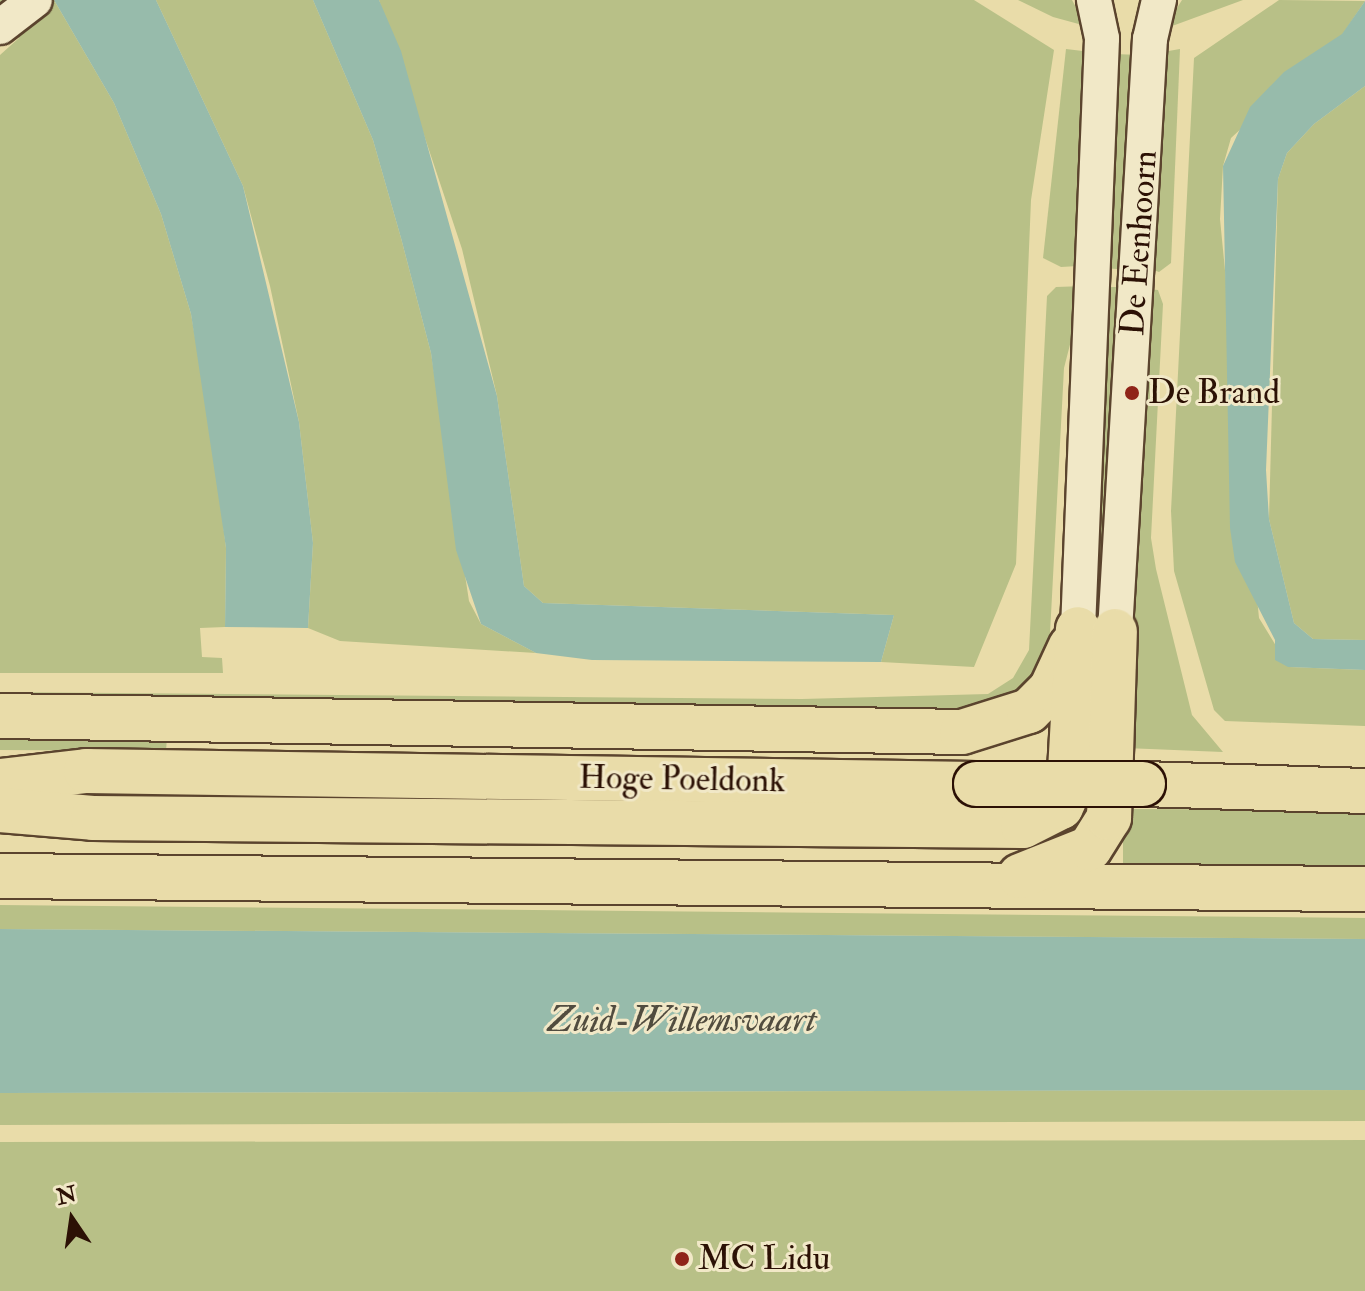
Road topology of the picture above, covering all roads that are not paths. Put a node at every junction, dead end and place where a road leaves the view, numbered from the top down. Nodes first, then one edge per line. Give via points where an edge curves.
1 (35, 0) edge
2 (1094, 0) edge
3 (1159, 0) edge
4 (3, 24) edge
5 (1097, 630) junction
6 (0, 716) edge
7 (0, 762) edge
8 (86, 771) junction
9 (0, 781) edge
10 (1365, 791) edge
11 (0, 810) edge
12 (0, 876) edge
13 (995, 885) junction
14 (1365, 889) edge

1 - 4 street
2 - 5 street, De Eenhoorn via 1101,54
3 - 5 street, De Eenhoorn via 1150,39
5 - 6 highway via 1029,711 962,732
5 - 11 highway via 1069,789 1061,807 1023,826 93,818
5 - 13 highway via 1111,796 1103,833 1074,856
7 - 8 highway
8 - 9 highway, Hoge Poeldonk
8 - 10 highway, Hoge Poeldonk, bridge
12 - 13 highway
13 - 14 highway

